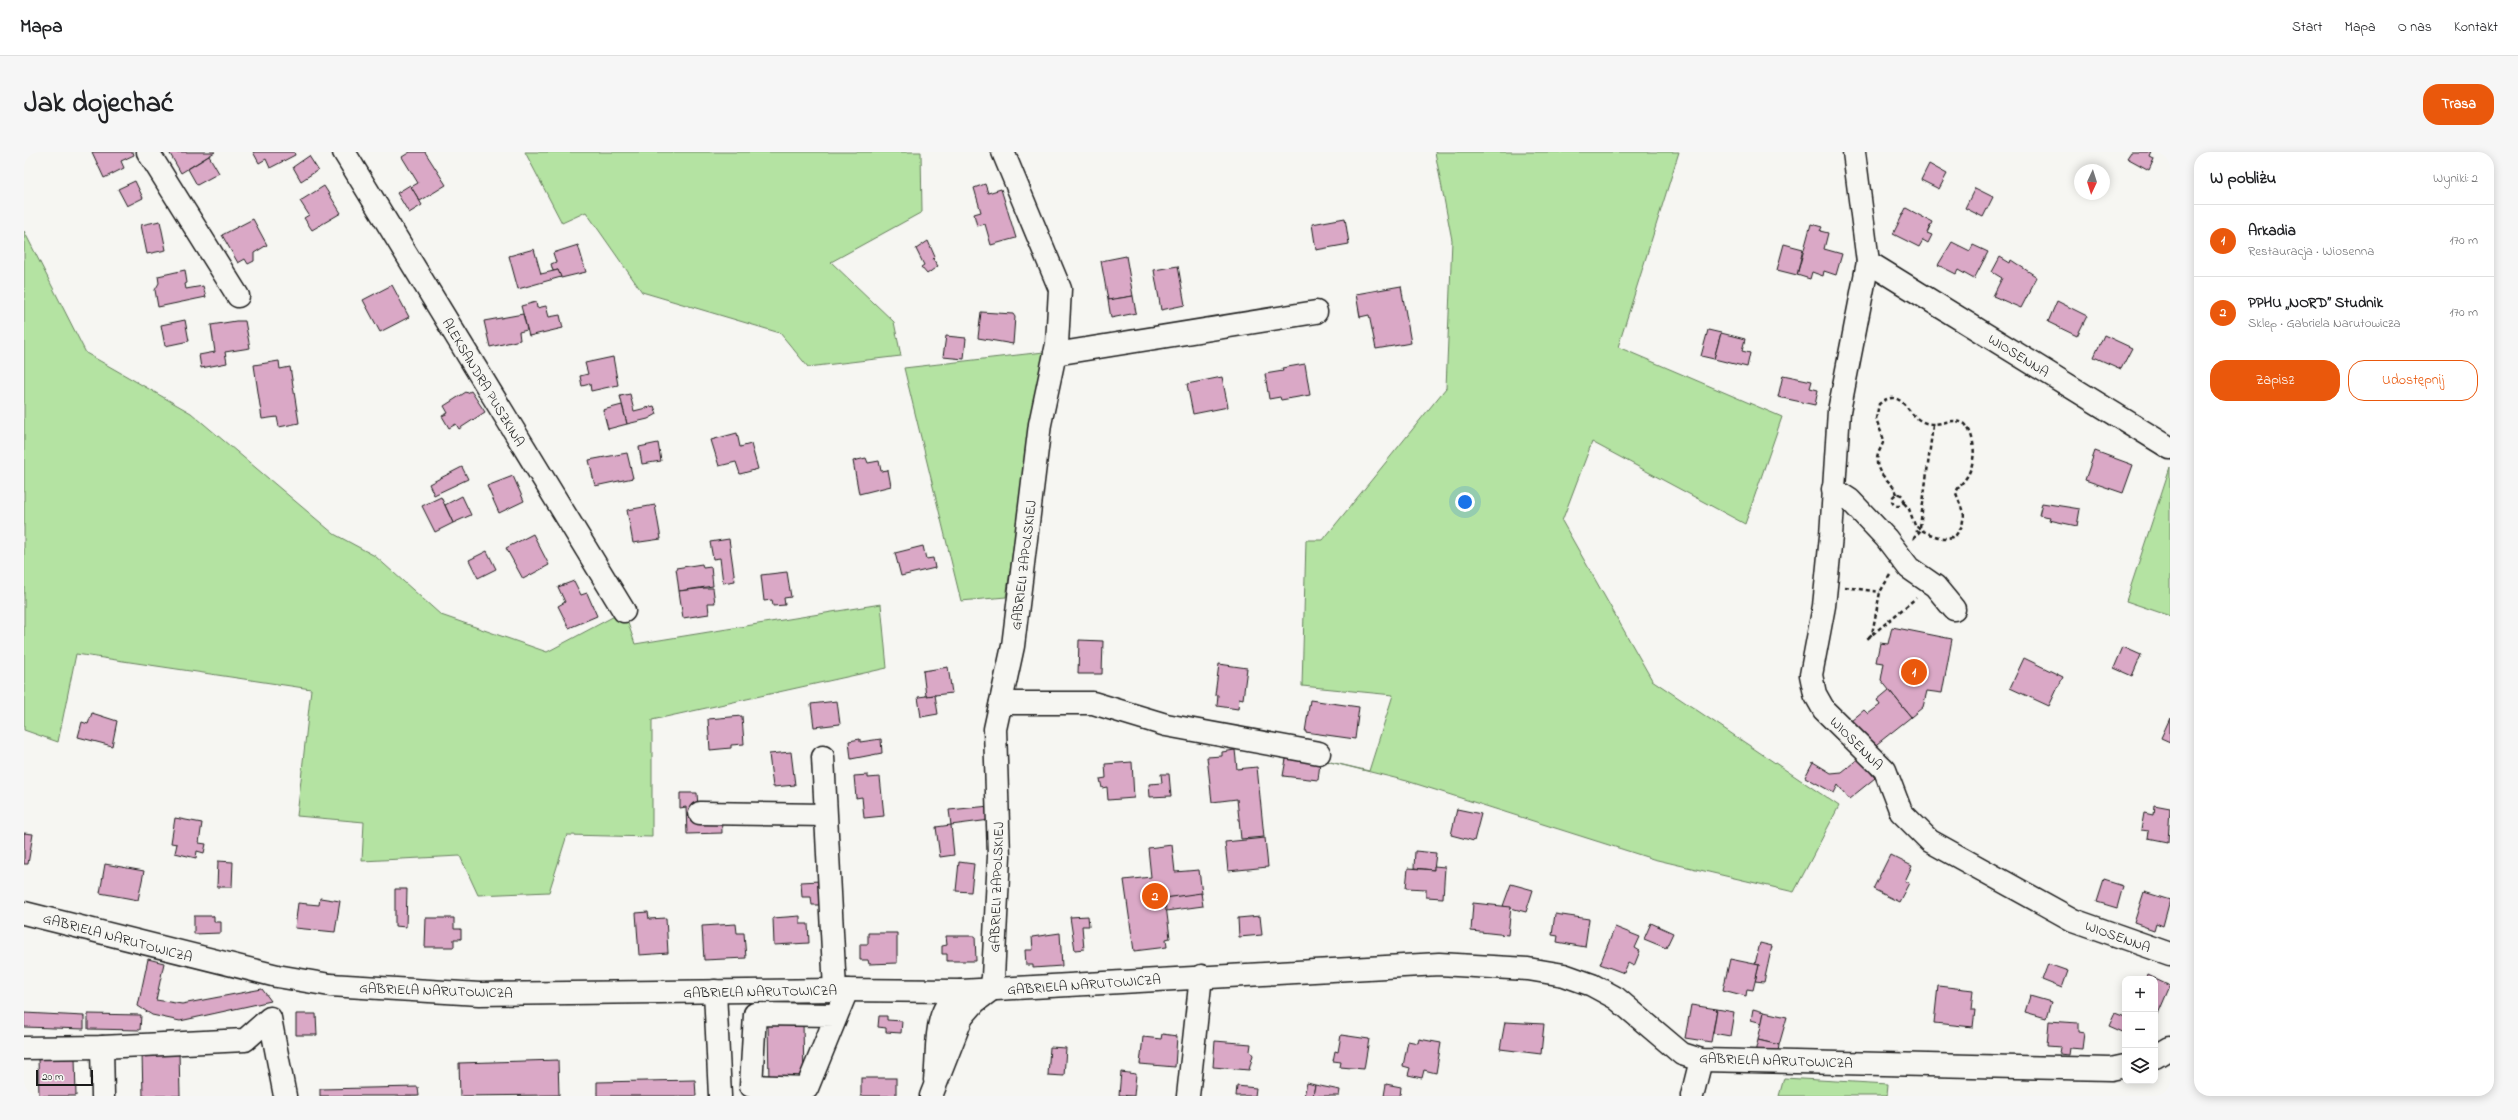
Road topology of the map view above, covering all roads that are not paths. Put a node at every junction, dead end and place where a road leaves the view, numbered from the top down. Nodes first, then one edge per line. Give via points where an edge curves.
1 (148, 152) edge
2 (344, 152) edge
3 (1003, 152) edge
4 (1854, 152) edge
5 (1868, 262) junction
6 (238, 296) dead end
7 (1316, 312) dead end
8 (1055, 354) junction
9 (2170, 448) edge
10 (1833, 489) junction
11 (1954, 609) dead end
12 (624, 611) dead end
13 (1001, 703) junction
14 (1319, 753) dead end
15 (823, 758) dead end
16 (700, 813) dead end
17 (825, 815) junction
18 (24, 913) edge
19 (2170, 954) edge
20 (1201, 976) junction
21 (841, 990) junction
22 (991, 990) junction
23 (715, 991) junction
24 (919, 991) junction
25 (961, 991) junction
26 (835, 1015) junction
27 (962, 1017) junction
28 (939, 1024) junction
29 (24, 1048) edge
30 (102, 1048) junction
31 (2170, 1048) edge
32 (2158, 1055) edge
33 (1701, 1060) junction
34 (2122, 1066) edge
35 (933, 1088) edge
36 (103, 1096) edge
37 (285, 1096) edge
38 (720, 1096) edge
39 (1188, 1096) edge
40 (1692, 1096) edge

1 - 6 street
2 - 12 street, ALEKSANDRA PUSZKINA
3 - 8 street, GABRIELI ZAPOLSKIEJ via 1060,289
4 - 5 street, WIOSENNA
5 - 9 street, WIOSENNA
5 - 10 street, WIOSENNA via 1839,411
7 - 8 street
8 - 13 street, GABRIELI ZAPOLSKIEJ via 1040,424 1013,646
10 - 11 street via 1850,500 1909,568 1935,586
10 - 19 street, WIOSENNA via 1824,606 1811,675 1815,694 1824,710 1885,770 1901,812 1930,841 2073,920
13 - 14 street via 1093,703 1166,725
13 - 22 street, GABRIELI ZAPOLSKIEJ via 995,729 999,856
15 - 17 street
16 - 17 street
17 - 21 street
18 - 23 street, GABRIELA NARUTOWICZA via 209,961 330,985 479,994
20 - 22 street, GABRIELA NARUTOWICZA
20 - 33 street, GABRIELA NARUTOWICZA via 1439,964 1528,968 1564,975 1592,985 1616,998 1682,1054
20 - 39 street
21 - 23 street, GABRIELA NARUTOWICZA
21 - 24 street, GABRIELA NARUTOWICZA
21 - 26 street
22 - 25 street, GABRIELA NARUTOWICZA
22 - 27 street via 975,1002
23 - 38 street
24 - 25 street, GABRIELA NARUTOWICZA
24 - 28 street via 931,1003
25 - 27 street via 964,1008
25 - 28 street via 947,1003
26 - 26 street via 807,1088 751,1086 755,1014
27 - 35 street
28 - 35 street
29 - 30 street
30 - 36 street
30 - 37 street via 245,1040 270,1018
31 - 32 street
33 - 34 street, GABRIELA NARUTOWICZA via 2103,1069
33 - 40 street

